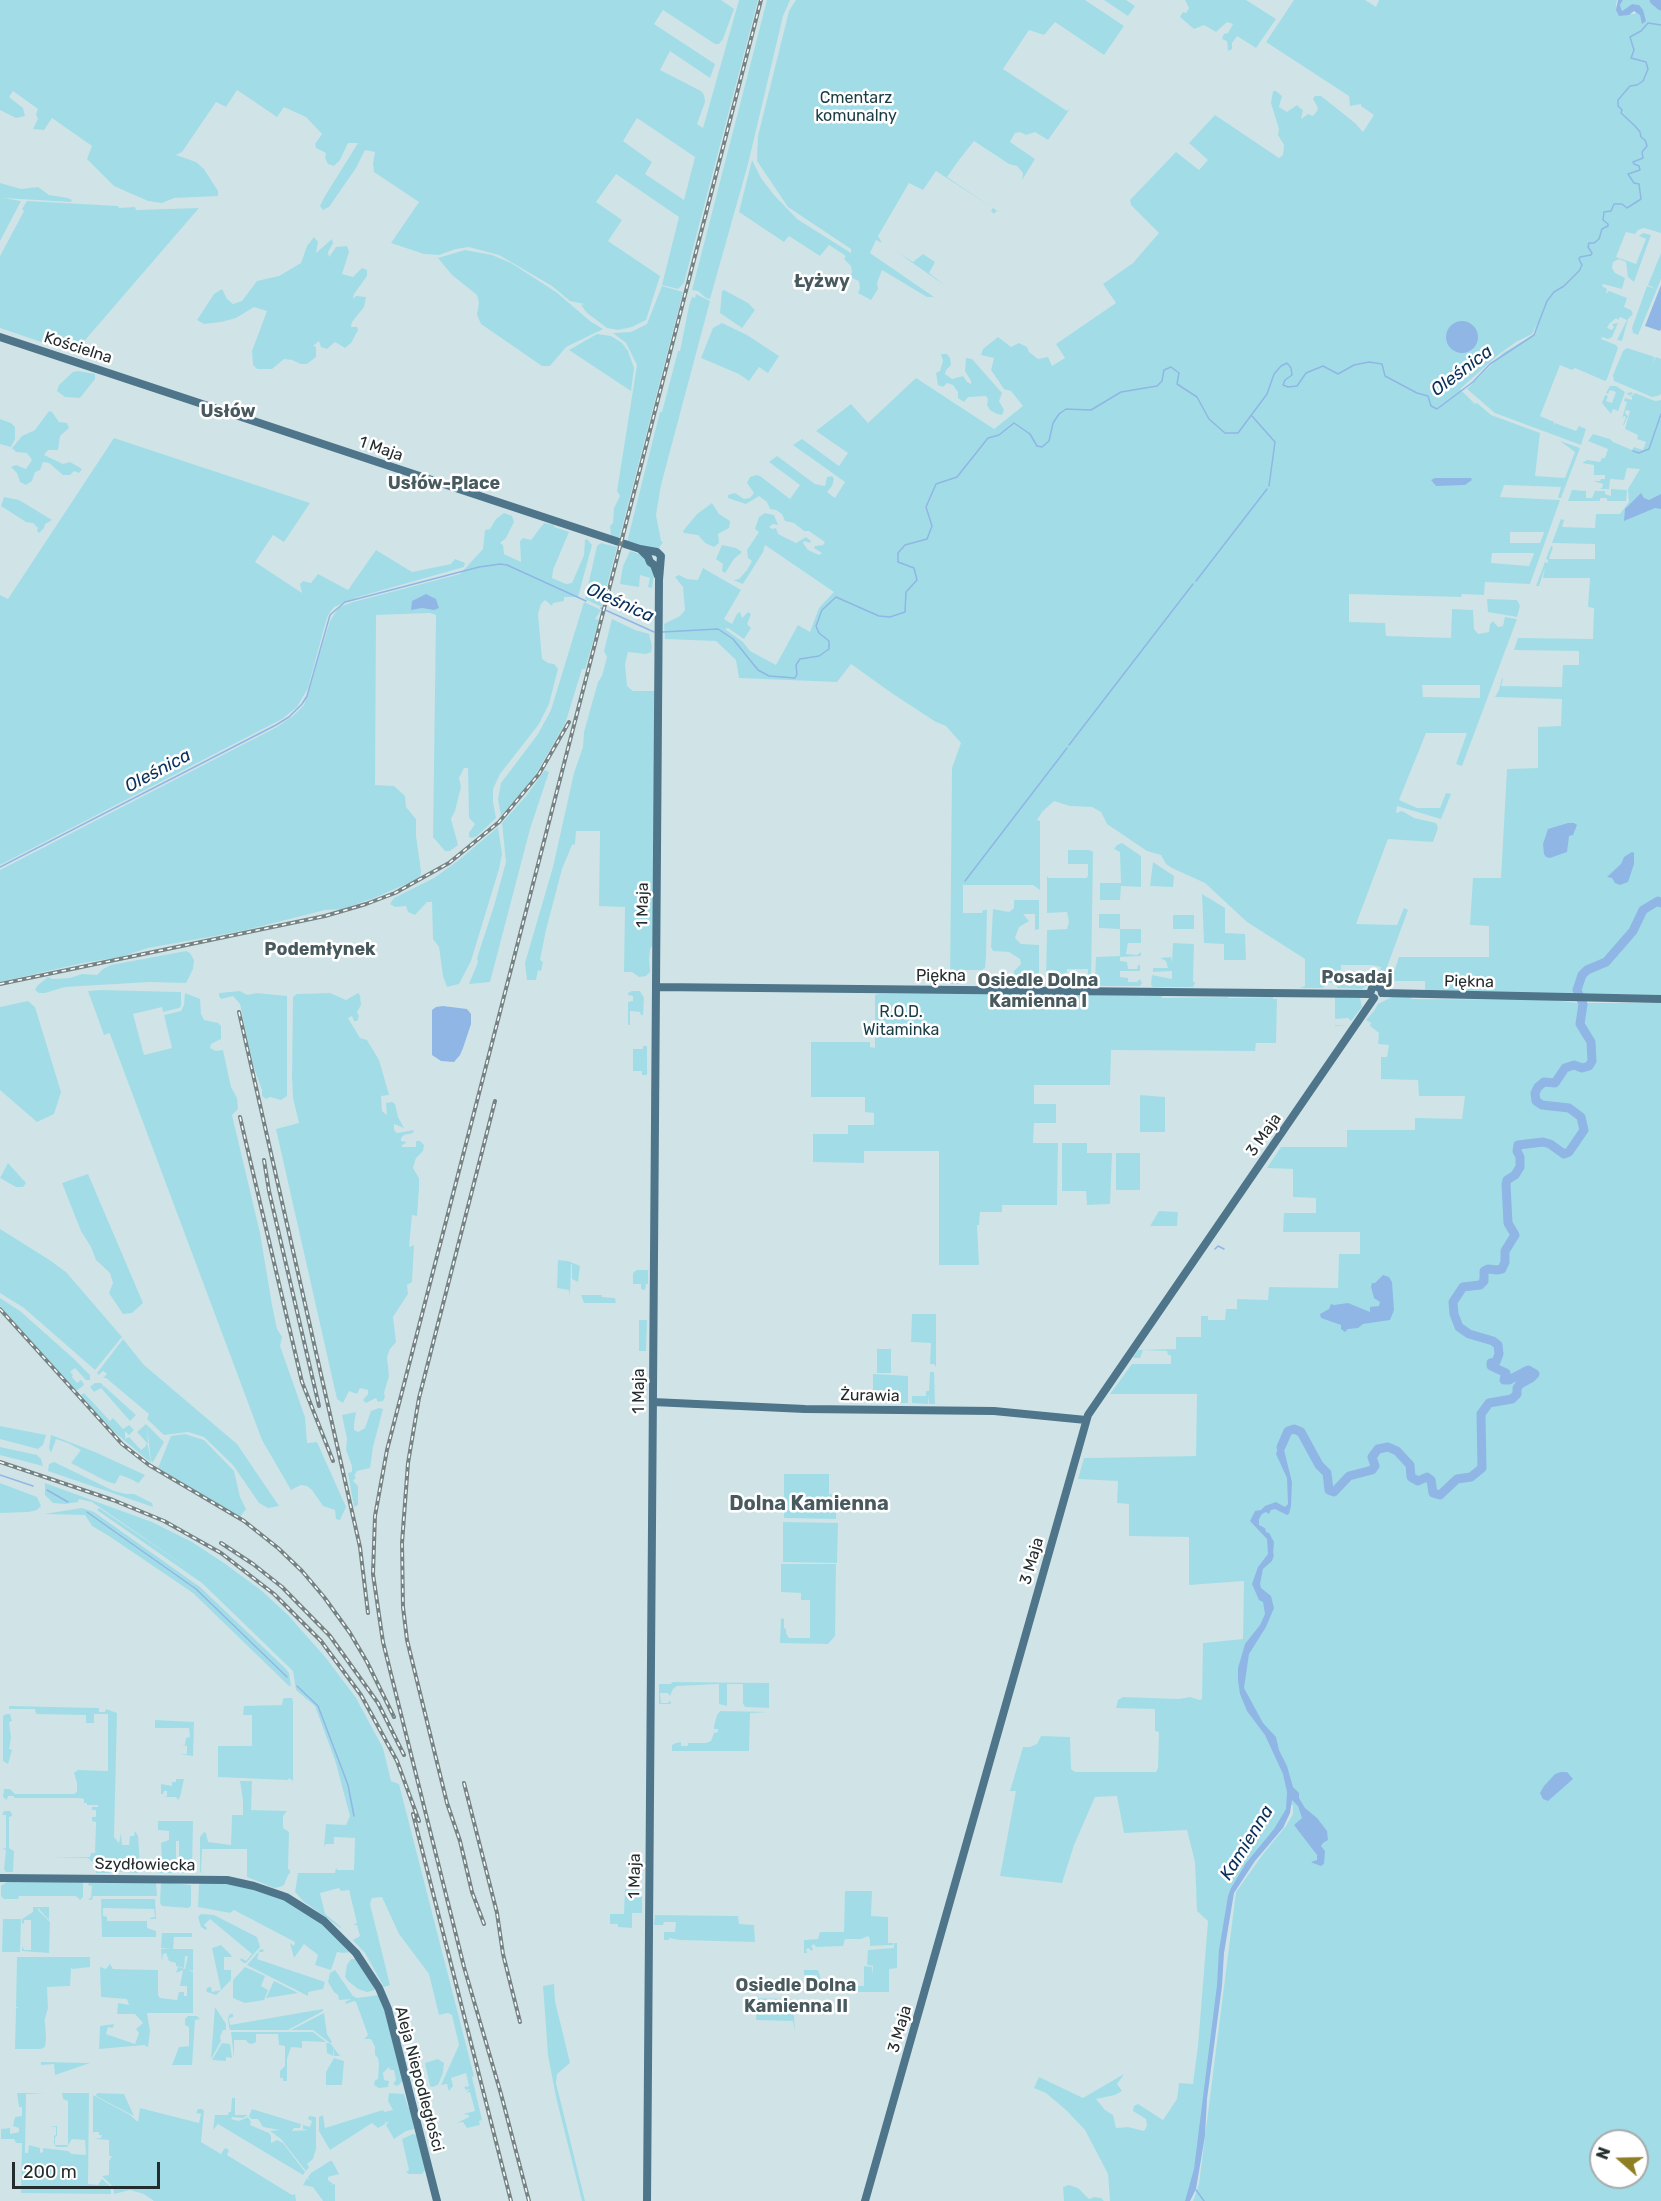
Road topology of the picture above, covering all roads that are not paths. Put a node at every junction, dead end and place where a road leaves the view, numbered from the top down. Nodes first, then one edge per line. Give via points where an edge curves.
1 (0, 337) edge
2 (147, 386) joint
3 (650, 555) junction
4 (657, 564) junction
5 (656, 987) junction
6 (1372, 996) junction
7 (1661, 999) edge
8 (653, 1402) junction
9 (1086, 1420) junction
10 (0, 1878) edge
11 (286, 1897) joint
12 (437, 2201) edge
13 (647, 2201) edge
14 (865, 2201) edge

1 - 2 street, Kościelna
2 - 3 street, 1 Maja
3 - 4 street via 650,562
3 - 4 street via 660,555
4 - 5 street, 1 Maja
5 - 6 street, Piękna
5 - 8 street, 1 Maja
6 - 7 street, Piękna via 1376,986 1382,993
6 - 9 street, 3 Maja
8 - 9 street, Żurawia via 994,1411
8 - 13 street, 1 Maja
9 - 14 street, 3 Maja
10 - 11 street, Szydłowiecka via 227,1880
11 - 12 street, Aleja Niepodległości via 340,1935 379,1988 388,2009

